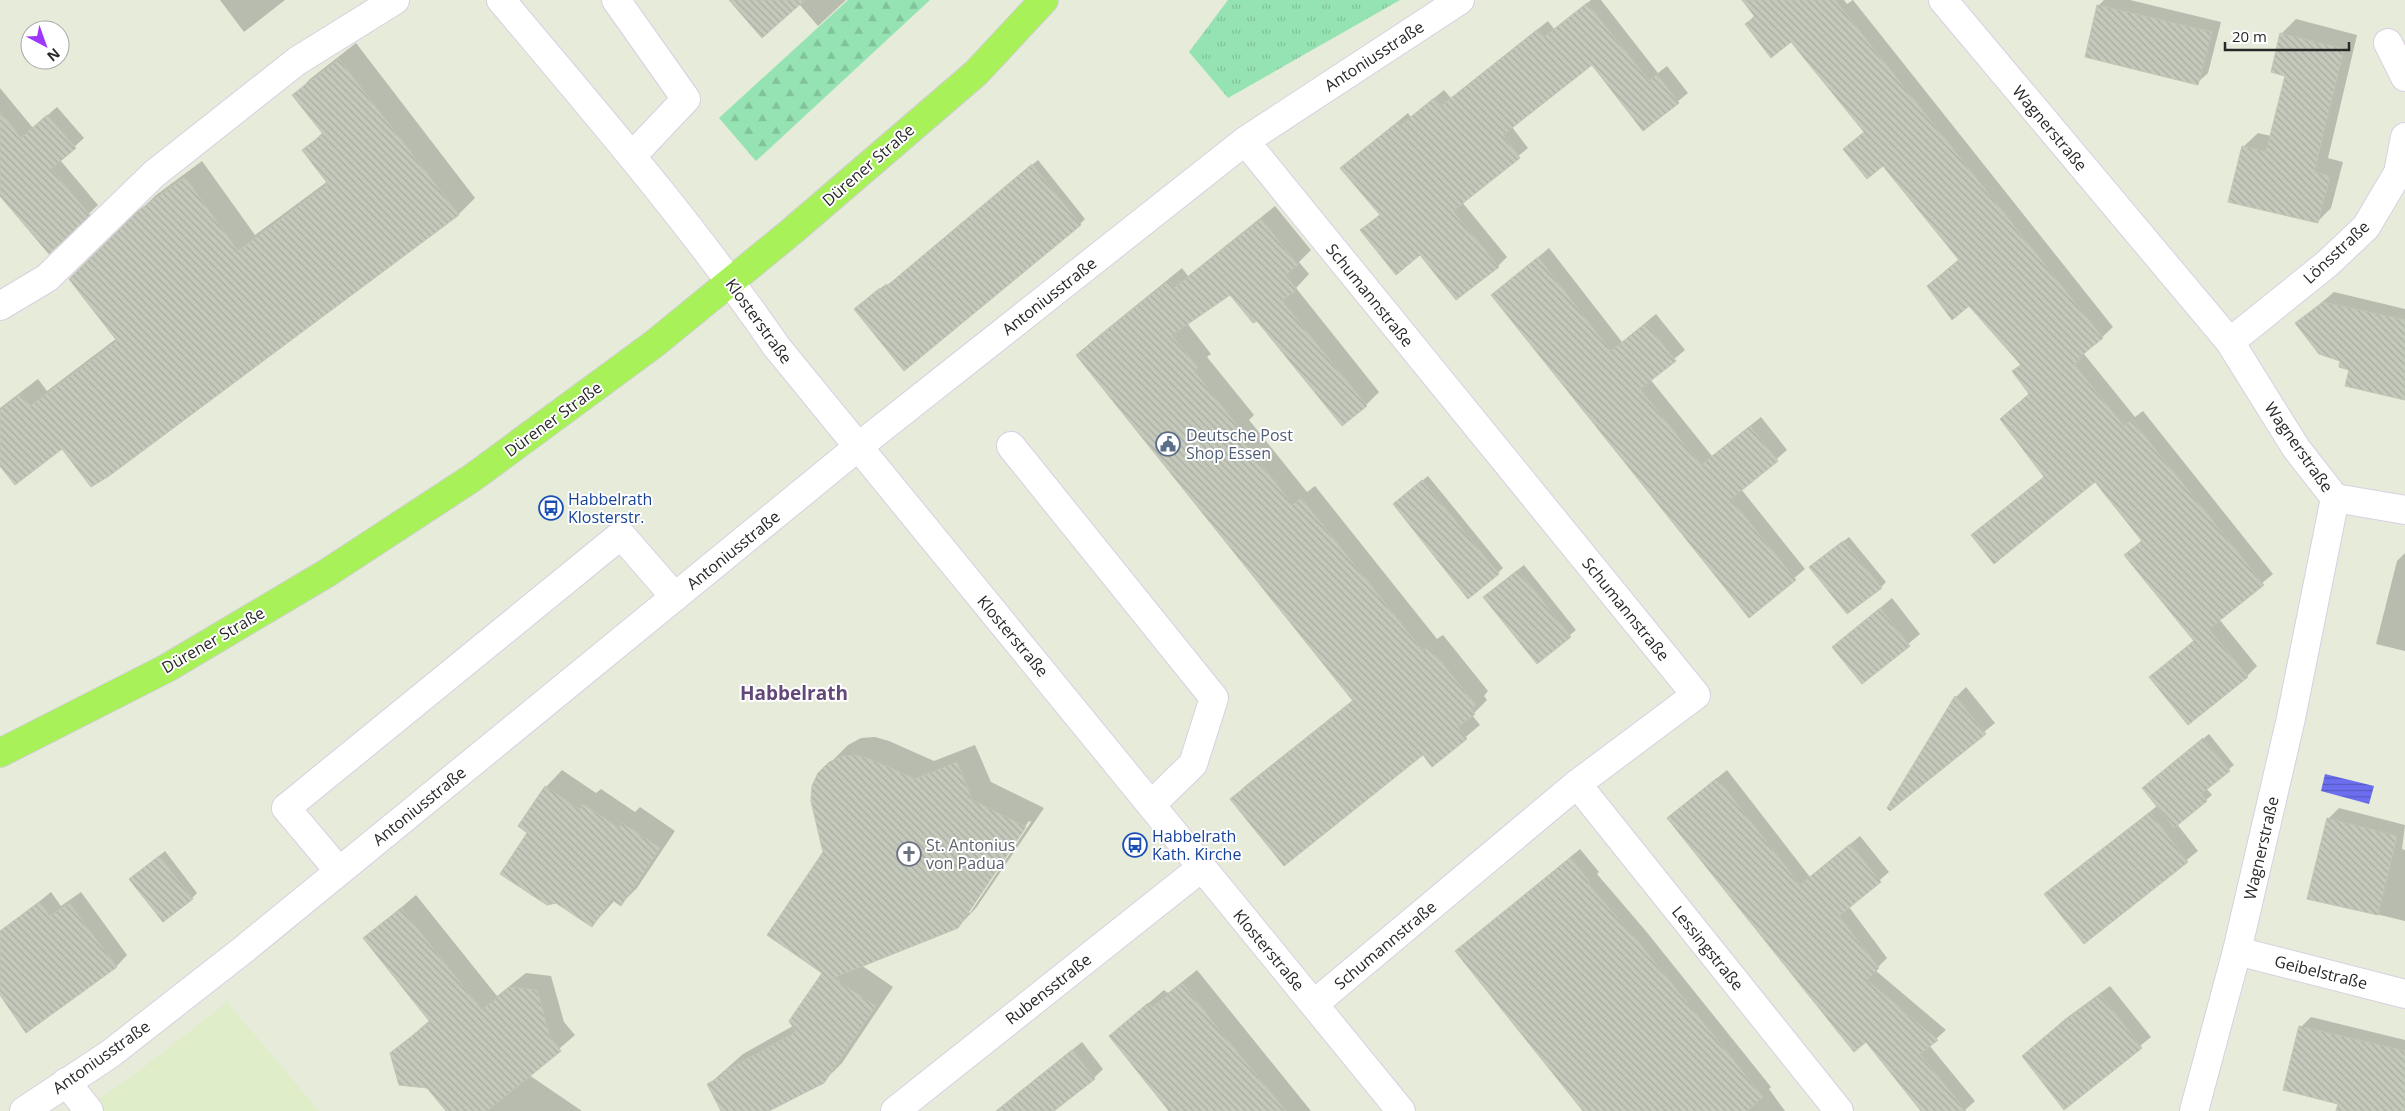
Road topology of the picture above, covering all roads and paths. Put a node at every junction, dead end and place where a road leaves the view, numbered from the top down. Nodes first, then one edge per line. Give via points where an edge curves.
1 (395, 0) edge
2 (501, 0) edge
3 (616, 0) edge
4 (1044, 0) edge
5 (1943, 0) edge
6 (1455, 1) edge
7 (2388, 43) dead end
8 (2405, 77) edge
9 (2405, 137) edge
10 (1245, 142) junction
11 (633, 155) junction
12 (731, 282) junction
13 (0, 306) edge
14 (2230, 342) junction
15 (1011, 446) dead end
16 (858, 447) junction
17 (2335, 498) junction
18 (2405, 510) edge
19 (675, 597) junction
20 (0, 753) edge
21 (1577, 784) junction
22 (1152, 804) junction
23 (1201, 868) junction
24 (339, 871) junction
25 (2237, 951) junction
26 (2405, 994) edge
27 (1314, 1004) junction
28 (66, 1082) junction
29 (24, 1111) edge
30 (88, 1111) edge
31 (895, 1111) edge
32 (1401, 1111) edge
33 (1839, 1111) edge
34 (2194, 1111) edge

1 - 13 street via 297,61 154,174 47,278
2 - 11 street, Klosterstraße
3 - 11 street via 686,99
4 - 12 main road, Dürener Straße via 976,73
5 - 14 street, Wagnerstraße
6 - 10 street, Antoniusstraße
7 - 8 street
9 - 14 street, Lönsstraße via 2398,173 2366,227 2328,263
10 - 16 street, Antoniusstraße
10 - 21 street, Schumannstraße via 1696,695
11 - 12 street, Klosterstraße
12 - 16 street, Klosterstraße via 776,346
12 - 20 main road, Dürener Straße via 654,344 472,478 344,562 166,668
14 - 17 street, Wagnerstraße via 2296,448
15 - 22 street via 1214,698 1193,764
16 - 19 street, Antoniusstraße
16 - 22 street, Klosterstraße
17 - 18 street
17 - 25 street, Wagnerstraße via 2291,718
19 - 24 street, Antoniusstraße
19 - 24 street via 621,535 286,808
21 - 27 street, Schumannstraße
21 - 33 street, Lessingstraße
22 - 23 street, Klosterstraße
23 - 27 street, Klosterstraße
23 - 31 street, Rubensstraße
24 - 28 street, Antoniusstraße via 110,1054
25 - 26 street, Geibelstraße
25 - 34 street, Wagnerstraße
27 - 32 street, Klosterstraße
28 - 29 street, Antoniusstraße
28 - 30 street

